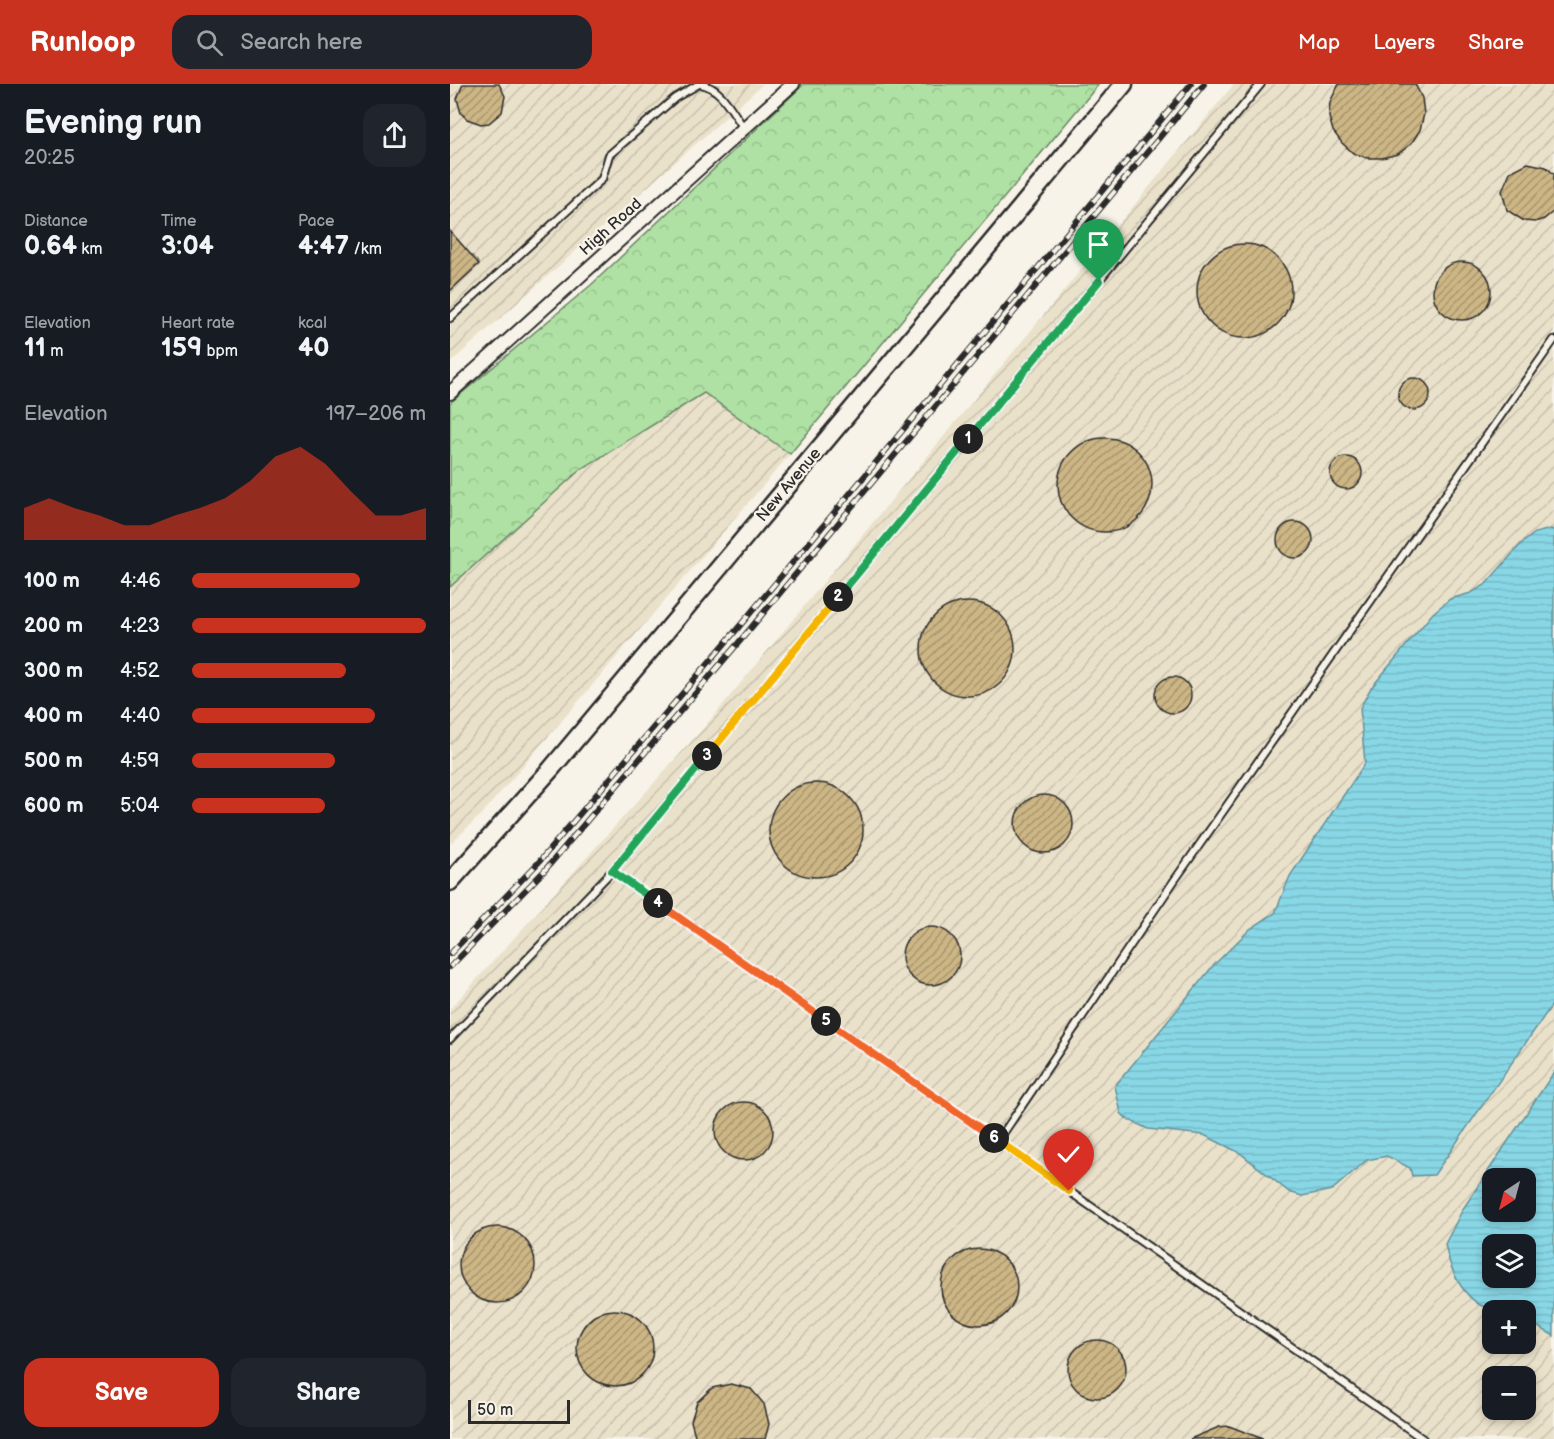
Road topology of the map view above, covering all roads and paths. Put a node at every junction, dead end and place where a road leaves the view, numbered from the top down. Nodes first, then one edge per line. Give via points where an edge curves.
1 (700, 84) edge
2 (793, 84) edge
3 (1124, 84) edge
4 (1261, 84) edge
5 (744, 128) junction
6 (450, 318) edge
7 (1554, 340) edge
8 (450, 393) edge
9 (612, 871) junction
10 (450, 882) edge
11 (450, 1039) edge
12 (998, 1141) junction
13 (1423, 1439) edge

1 - 5 lane via 719,93
1 - 6 lane via 675,98 609,155 603,179
2 - 5 street, High Road
3 - 10 main road, New Avenue via 559,760
4 - 9 lane
5 - 8 street, High Road
7 - 12 lane via 1174,881
9 - 11 lane
9 - 12 lane
12 - 13 lane

